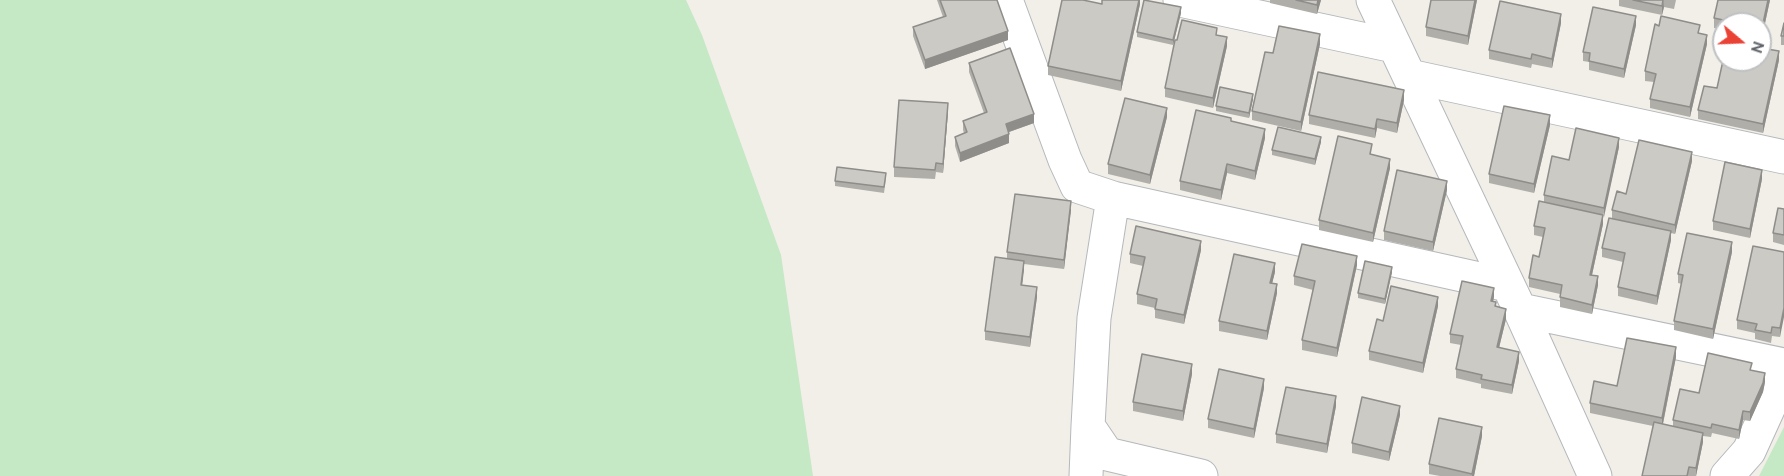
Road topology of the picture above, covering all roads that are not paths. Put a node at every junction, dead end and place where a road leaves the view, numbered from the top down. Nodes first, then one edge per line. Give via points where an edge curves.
1 (1006, 0) edge
2 (1180, 0) edge
3 (1373, 0) edge
4 (1394, 46) junction
5 (1409, 76) junction
6 (1784, 157) edge
7 (1113, 198) junction
8 (1514, 297) junction
9 (1784, 365) edge
10 (1784, 374) edge
11 (1088, 426) junction
12 (1086, 476) edge
13 (1201, 476) edge
14 (1595, 476) edge
15 (1727, 476) edge

1 - 7 street via 1077,186
2 - 4 street
3 - 4 street
4 - 5 street
5 - 6 street
5 - 8 street
7 - 8 street
7 - 11 street via 1094,318
8 - 9 street
8 - 14 street
10 - 15 street via 1749,451
11 - 12 street
11 - 13 street via 1107,454

